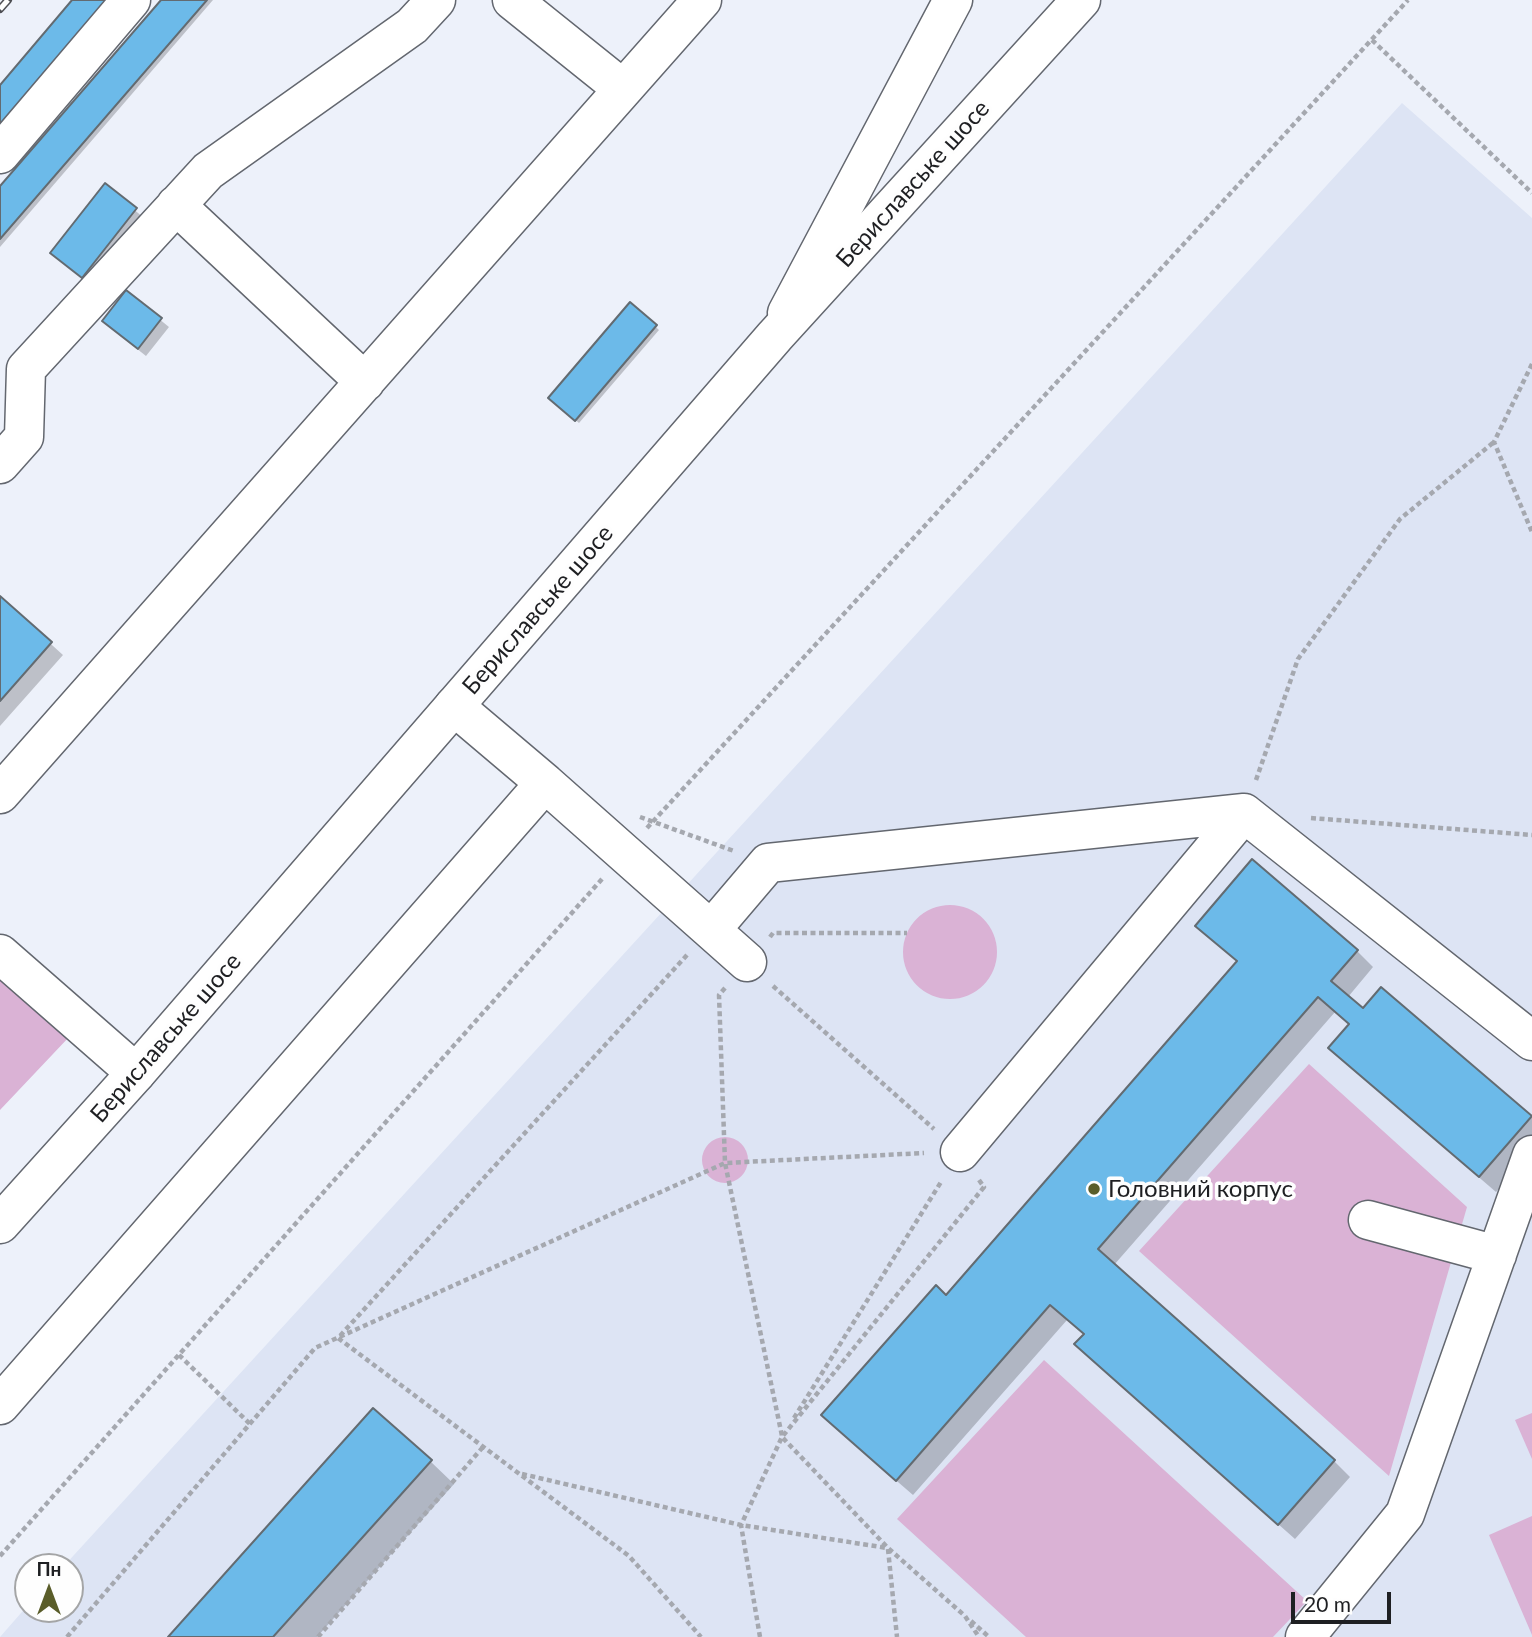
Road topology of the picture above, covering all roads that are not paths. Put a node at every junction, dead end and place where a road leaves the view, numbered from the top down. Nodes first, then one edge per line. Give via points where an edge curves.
1 (131, 0) edge
2 (436, 0) edge
3 (512, 0) edge
4 (702, 0) edge
5 (953, 0) edge
6 (1081, 0) edge
7 (623, 89) junction
8 (0, 154) edge
9 (176, 205) junction
10 (775, 336) junction
11 (365, 382) junction
12 (0, 464) edge
13 (454, 706) junction
14 (545, 783) junction
15 (0, 794) edge
16 (1244, 813) junction
17 (710, 930) junction
18 (0, 954) edge
19 (747, 962) road end
20 (1532, 1041) edge
21 (136, 1073) junction
22 (960, 1152) road end
23 (1532, 1155) edge
24 (1367, 1220) dead end
25 (0, 1224) edge
26 (1497, 1255) junction
27 (0, 1405) edge
28 (1305, 1637) edge

1 - 8 main road
2 - 9 main road via 412,26 208,170
3 - 7 main road
4 - 7 main road
5 - 10 main road
6 - 10 main road, Бериславське шосе
7 - 11 main road
9 - 11 main road
9 - 12 main road via 26,369 24,436
10 - 13 main road, Бериславське шосе
11 - 15 main road
13 - 14 main road
13 - 21 main road, Бериславське шосе
14 - 17 main road
14 - 27 main road
16 - 17 main road via 768,863
16 - 20 main road
16 - 22 main road
17 - 19 main road
18 - 21 main road
21 - 25 main road, Бериславське шосе
23 - 26 main road
24 - 26 main road
26 - 28 main road via 1405,1514

